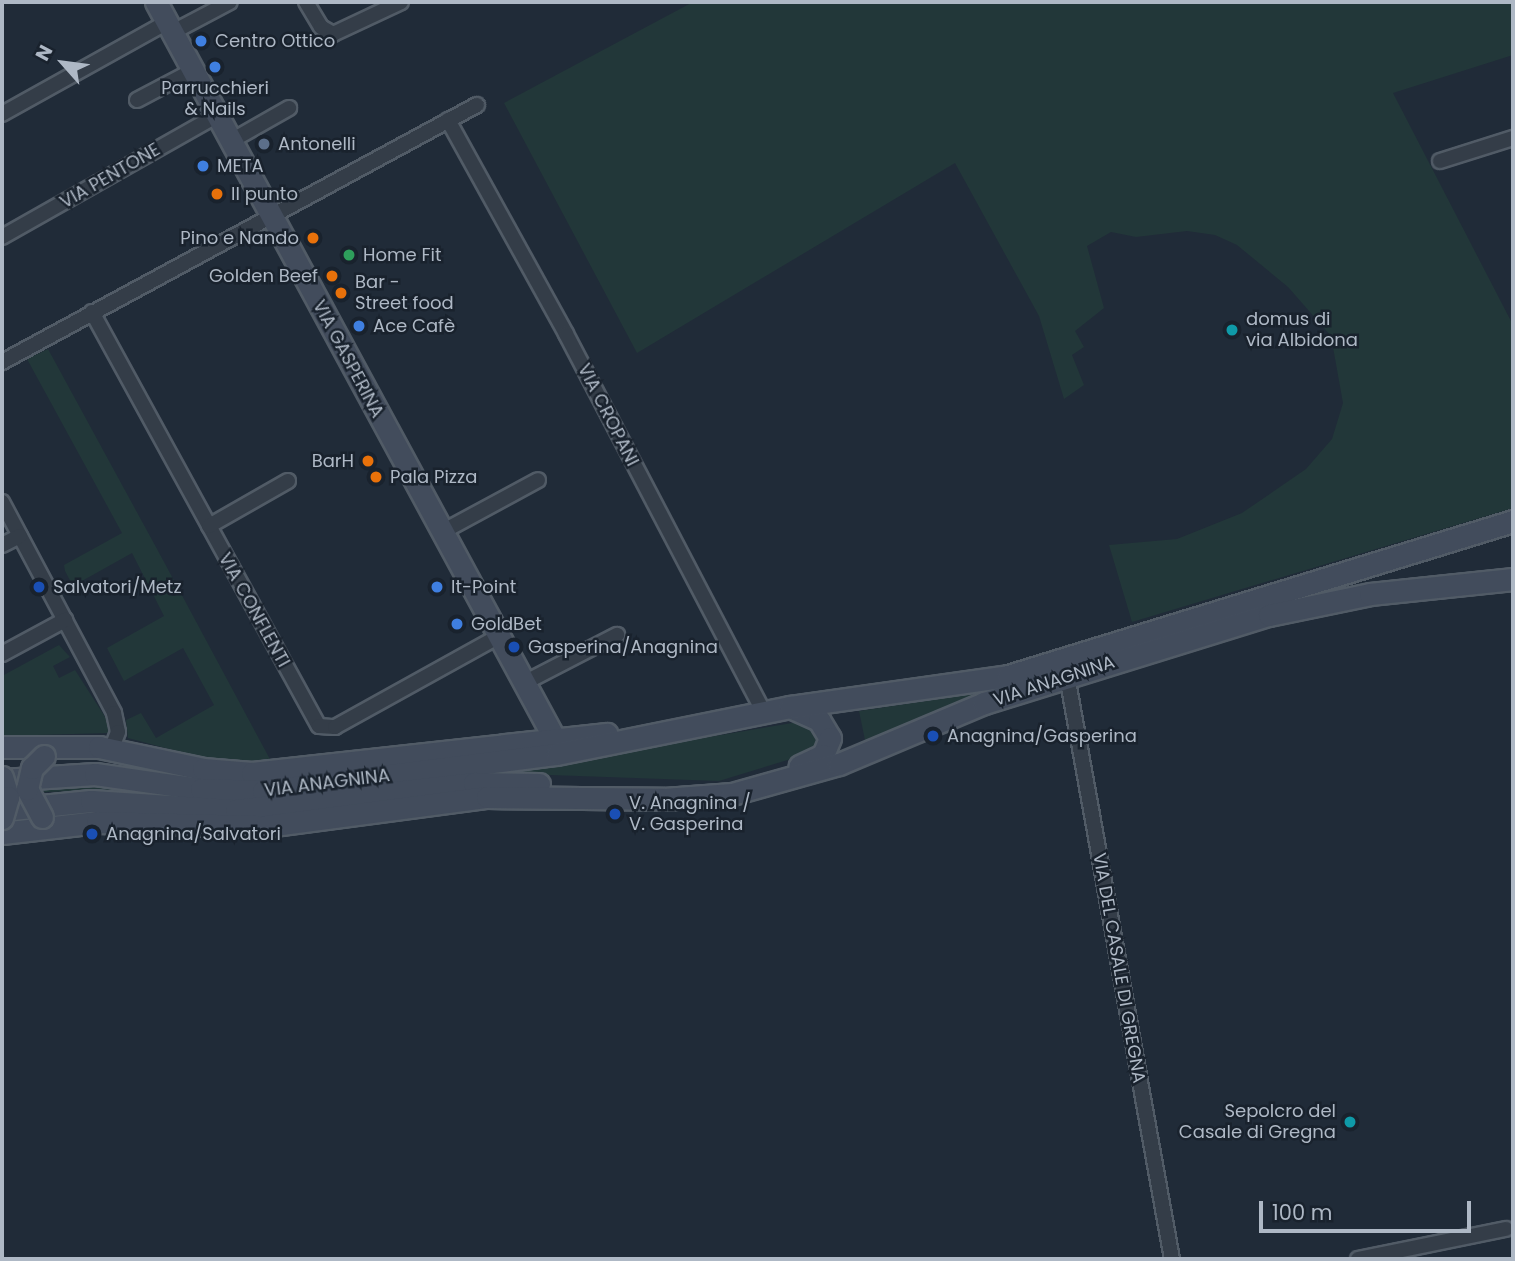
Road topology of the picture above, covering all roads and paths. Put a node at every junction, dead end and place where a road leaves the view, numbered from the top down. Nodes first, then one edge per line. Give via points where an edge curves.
1 (156, 2) edge
2 (230, 2) edge
3 (306, 2) edge
4 (401, 2) edge
5 (170, 27) junction
6 (194, 70) junction
7 (137, 100) dead end
8 (477, 105) dead end
9 (289, 108) dead end
10 (2, 114) edge
11 (218, 115) junction
12 (448, 120) junction
13 (1513, 138) edge
14 (231, 141) junction
15 (1440, 161) dead end
16 (270, 216) junction
17 (2, 237) edge
18 (92, 312) junction
19 (2, 362) edge
20 (538, 480) dead end
21 (288, 481) dead end
22 (2, 502) edge
23 (1513, 521) edge
24 (209, 526) junction
25 (442, 532) junction
26 (20, 536) junction
27 (2, 545) edge
28 (1513, 579) edge
29 (65, 620) junction
30 (617, 635) dead end
31 (499, 636) junction
32 (2, 654) edge
33 (1067, 676) junction
34 (524, 683) junction
35 (790, 708) junction
36 (764, 712) junction
37 (651, 735) junction
38 (553, 736) junction
39 (74, 746) junction
40 (2, 747) edge
41 (112, 748) junction
42 (2, 779) edge
43 (732, 794) junction
44 (602, 796) junction
45 (2, 810) edge
46 (2, 818) edge
47 (51, 822) junction
48 (2, 833) edge
49 (1506, 1229) dead end
50 (1172, 1259) edge
51 (1357, 1259) edge

1 - 5 main road, VIA GASPERINA
2 - 5 street
3 - 4 street via 321,27 333,34
5 - 6 main road, VIA GASPERINA
5 - 10 street
6 - 7 street
6 - 11 main road, VIA GASPERINA
8 - 12 street
9 - 14 street
11 - 14 main road, VIA GASPERINA
11 - 17 street, VIA PENTONE
12 - 16 street
12 - 36 street, VIA CROPANI
13 - 15 street
14 - 16 main road, VIA GASPERINA
16 - 18 street
16 - 25 main road, VIA GASPERINA
18 - 19 street
18 - 24 street, VIA CONFLENTI
20 - 25 street
21 - 24 street
22 - 26 street
23 - 35 main road, VIA ANAGNINA via 1008,676
24 - 31 street, VIA CONFLENTI via 323,728 335,727
25 - 31 main road, VIA GASPERINA
26 - 27 street
26 - 29 street
28 - 33 main road, VIA ANAGNINA via 1311,605
29 - 32 street
29 - 41 street via 116,718 118,732
30 - 34 street
31 - 34 main road, VIA GASPERINA
33 - 43 main road, VIA ANAGNINA via 958,713 818,772
33 - 50 street, VIA DEL CASALE DI GREGNA
34 - 38 main road, VIA GASPERINA
35 - 36 main road, VIA ANAGNINA
35 - 43 main road via 825,725 829,747 818,758
36 - 37 main road, VIA ANAGNINA
37 - 38 main road, VIA ANAGNINA
37 - 42 main road, VIA ANAGNINA via 557,754 263,791 201,789 95,774
38 - 41 main road, VIA ANAGNINA via 261,773 203,769
39 - 40 main road, VIA ANAGNINA
39 - 41 main road, VIA ANAGNINA
39 - 47 main road, bridge via 44,756 32,768 27,789
42 - 46 main road, bridge via 8,802
43 - 44 main road, VIA ANAGNINA via 664,799
44 - 45 main road, VIA ANAGNINA via 503,782 251,810 91,801
44 - 47 main road, VIA ANAGNINA via 487,797 266,826
47 - 48 main road, VIA ANAGNINA
49 - 51 street

